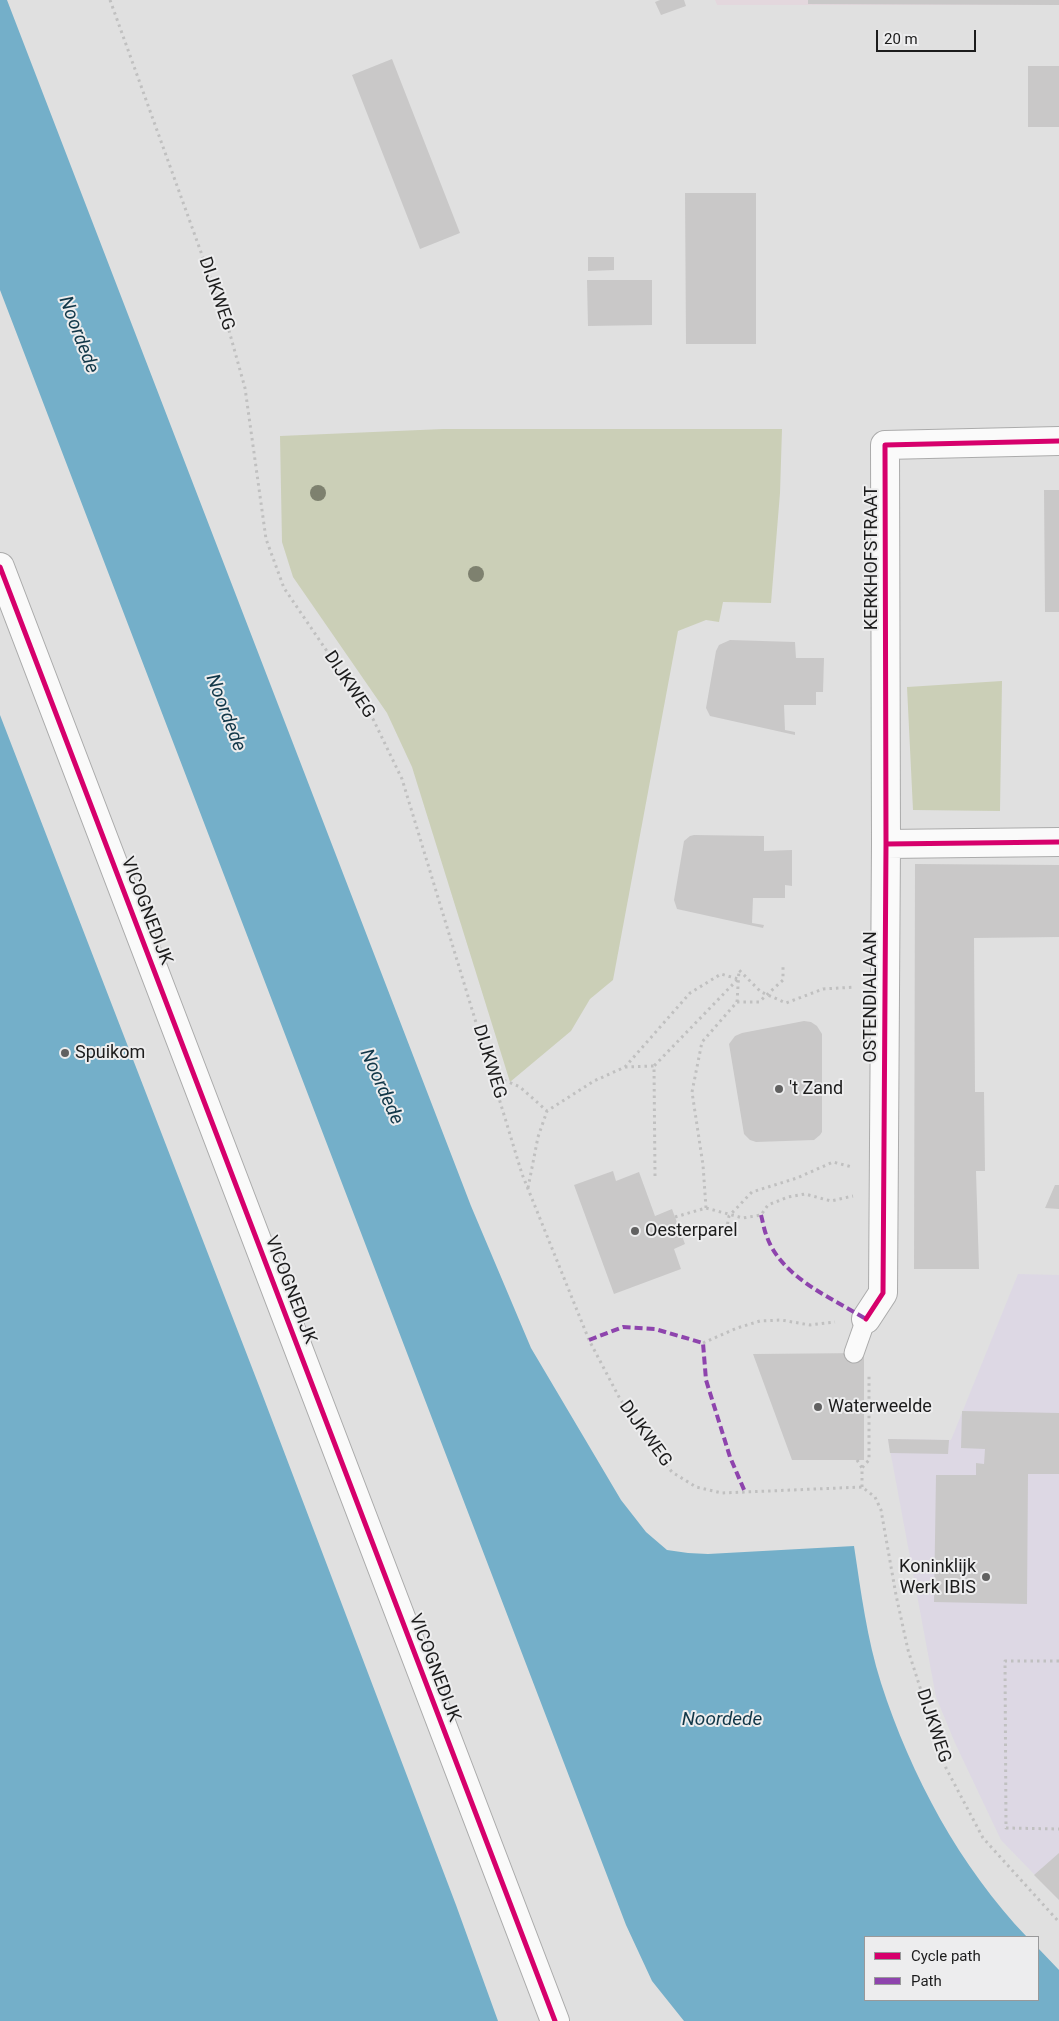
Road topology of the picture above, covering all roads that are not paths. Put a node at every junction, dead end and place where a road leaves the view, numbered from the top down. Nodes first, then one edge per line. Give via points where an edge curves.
1 (1059, 441) edge
2 (0, 567) edge
3 (1059, 842) edge
4 (886, 844) junction
5 (866, 1319) joint
6 (854, 1353) dead end
7 (555, 2021) edge

1 - 4 street, KERKHOFSTRAAT via 886,445
2 - 7 street, VICOGNEDIJK
3 - 4 street
4 - 5 street, OSTENDIALAAN via 883,1293
5 - 6 lane

